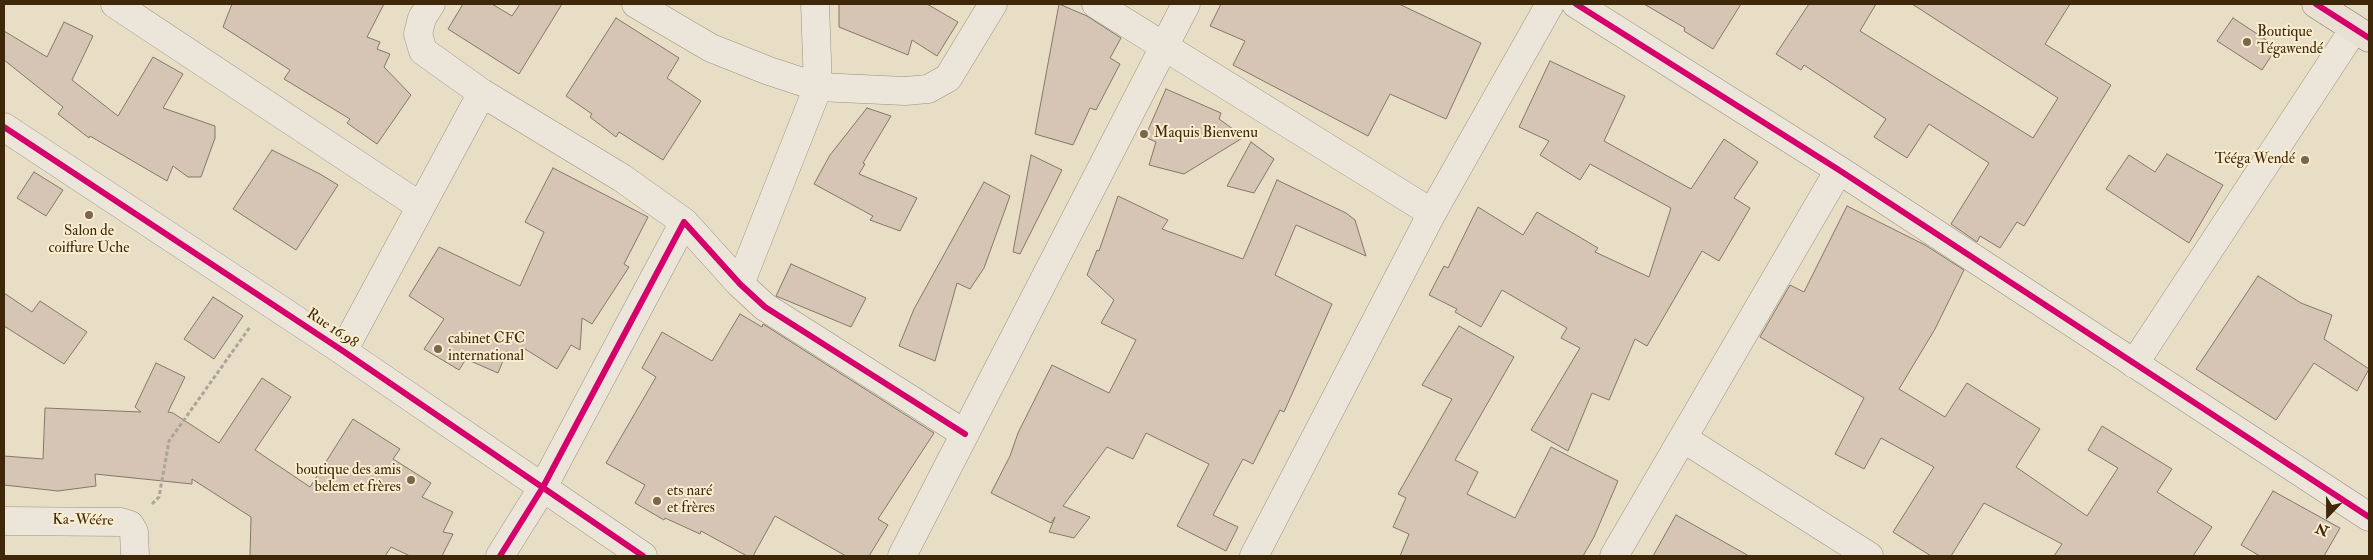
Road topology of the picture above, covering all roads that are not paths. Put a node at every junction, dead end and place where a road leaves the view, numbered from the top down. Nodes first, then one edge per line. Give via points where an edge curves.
1 (116, 4) edge
2 (431, 4) edge
3 (636, 4) edge
4 (815, 4) edge
5 (992, 4) edge
6 (1096, 4) edge
7 (1186, 4) edge
8 (1550, 4) edge
9 (1576, 4) edge
10 (2316, 4) edge
11 (2362, 34) edge
12 (1164, 46) junction
13 (818, 87) junction
14 (482, 92) junction
15 (4, 127) edge
16 (1839, 170) junction
17 (420, 206) junction
18 (1432, 214) junction
19 (684, 222) junction
20 (740, 284) junction
21 (343, 351) junction
22 (2134, 364) junction
23 (965, 434) junction
24 (1684, 439) junction
25 (543, 487) junction
26 (2369, 517) edge
27 (4, 521) edge
28 (135, 556) edge
29 (500, 556) edge
30 (643, 556) edge
31 (902, 556) edge
32 (1254, 556) edge
33 (1614, 556) edge
34 (1869, 556) edge

1 - 17 street
2 - 14 street via 422,18 418,34 423,51
3 - 13 street via 711,48 769,72
4 - 13 street
5 - 13 street via 948,78 928,89
6 - 12 street
7 - 12 street
8 - 18 street
9 - 16 street
10 - 11 highway
11 - 22 street
12 - 18 street
12 - 23 street
13 - 20 street
14 - 17 street
14 - 19 street via 622,178
15 - 21 street, Rue 16.98
16 - 22 street
16 - 24 street
17 - 21 street
18 - 32 street
19 - 20 street
19 - 25 street
20 - 23 street via 765,306
21 - 25 street, Rue 16.98
22 - 26 street
23 - 31 street
24 - 33 street
24 - 34 street
25 - 29 street
25 - 30 street, Rue 16.98
27 - 28 street, Ka-Wéére via 121,522 130,525 134,532

